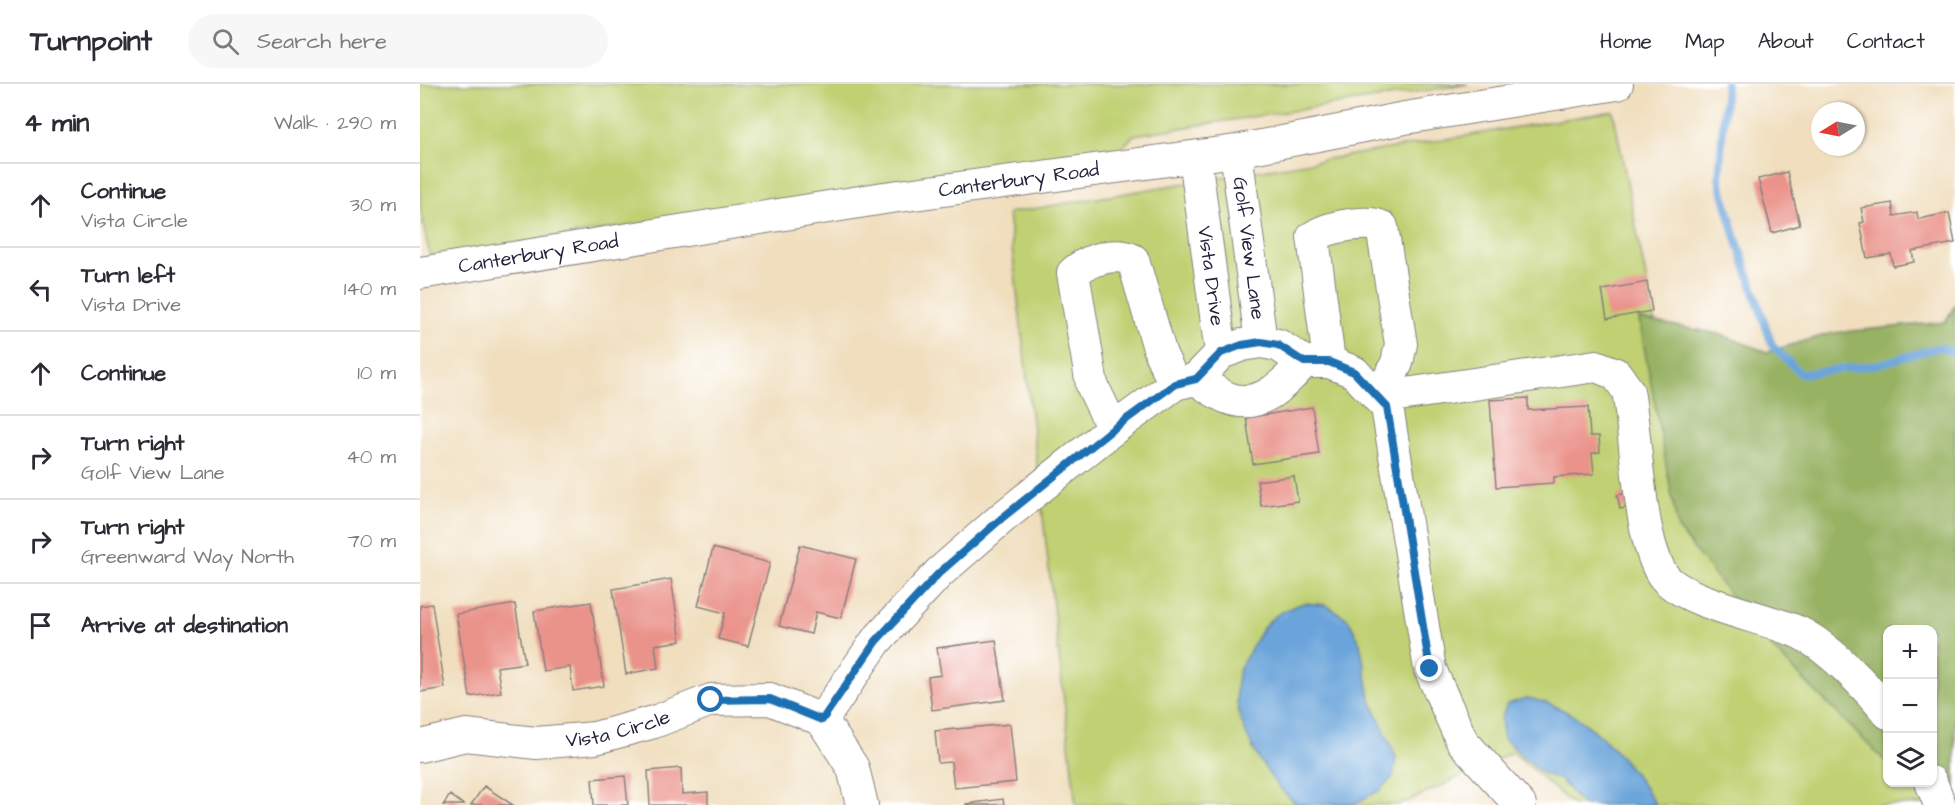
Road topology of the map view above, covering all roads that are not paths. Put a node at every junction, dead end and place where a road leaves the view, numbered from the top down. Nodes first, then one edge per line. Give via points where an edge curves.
1 (1617, 84) edge
2 (1236, 151) junction
3 (1195, 157) junction
4 (420, 273) edge
5 (1261, 342) junction
6 (1221, 353) junction
7 (1316, 362) junction
8 (1186, 382) junction
9 (1383, 402) junction
10 (1113, 429) junction
11 (1883, 708) edge
12 (822, 720) junction
13 (420, 746) edge
14 (1933, 787) edge
15 (862, 805) edge
16 (1520, 805) edge
17 (1940, 805) edge

1 - 2 street, Canterbury Road via 1405,118
2 - 3 street, Canterbury Road
2 - 5 street, Golf View Lane
3 - 4 street, Canterbury Road via 884,198
3 - 6 street, Vista Drive
5 - 6 street
5 - 7 street, Golf View Lane
6 - 8 street, Vista Drive
7 - 8 street via 1283,386 1252,400 1230,399
7 - 9 street, Golf View Lane via 1354,372
7 - 9 street via 1313,237 1322,231 1373,222 1382,227 1401,344
8 - 10 street, Vista Drive
8 - 10 street via 1161,355 1133,260 1123,255 1084,263 1073,273 1090,374
9 - 11 street via 1596,366 1616,374 1629,391 1645,519 1652,552 1664,577 1689,595 1801,634 1858,680
9 - 16 street via 1430,669 1462,741
10 - 12 street, Vista Drive via 939,573 876,641
12 - 13 street, Vista Circle via 770,699 711,700 654,722 595,738 536,743 466,735
12 - 15 street via 853,768
14 - 17 street

